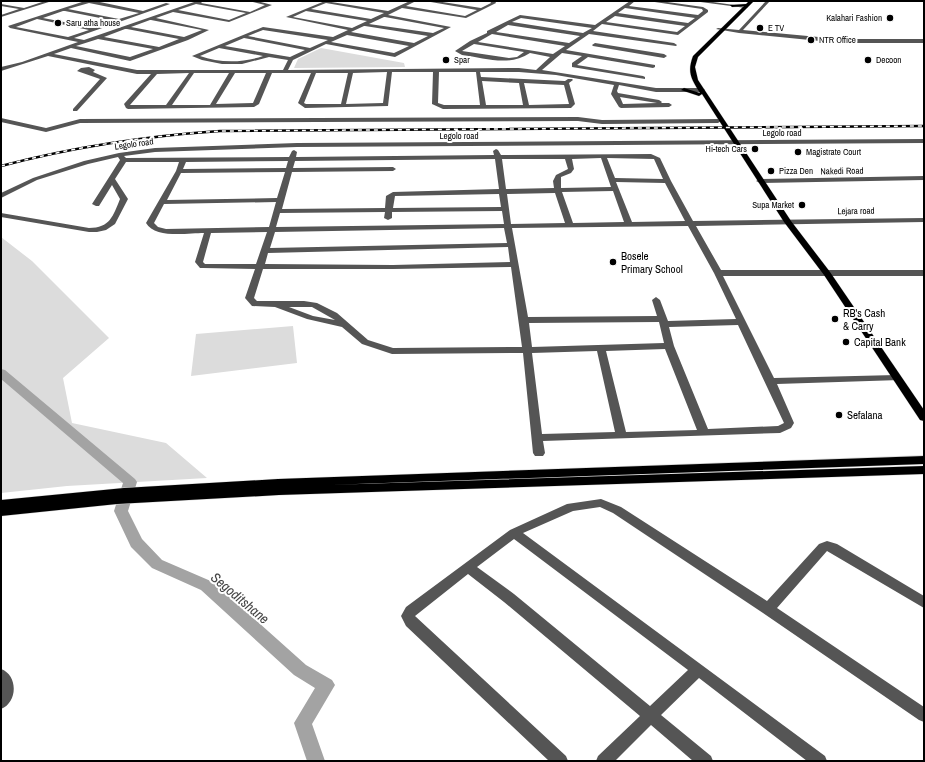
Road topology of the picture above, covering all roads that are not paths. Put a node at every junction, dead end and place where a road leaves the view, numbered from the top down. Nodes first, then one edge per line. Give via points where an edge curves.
1 (50, 1) edge
2 (89, 1) edge
3 (201, 1) edge
4 (251, 1) edge
5 (414, 1) edge
6 (427, 1) edge
7 (492, 1) edge
8 (633, 1) edge
9 (650, 1) edge
10 (695, 1) edge
11 (751, 1) edge
12 (768, 1) edge
13 (157, 2) dead end
14 (440, 2) edge
15 (715, 2) edge
16 (196, 3) junction
17 (168, 4) junction
18 (221, 4) dead end
19 (2, 6) edge
20 (214, 6) junction
21 (625, 6) junction
22 (732, 6) joint
23 (185, 7) junction
24 (401, 7) junction
25 (743, 8) junction
26 (24, 9) junction
27 (63, 9) junction
28 (482, 9) junction
29 (306, 10) junction
30 (174, 11) junction
31 (144, 12) junction
32 (251, 13) junction
33 (387, 14) junction
34 (614, 14) junction
35 (1, 17) edge
36 (699, 17) junction
37 (35, 18) junction
38 (8, 19) dead end
39 (149, 19) junction
40 (15, 21) dead end
41 (119, 21) junction
42 (373, 21) junction
43 (22, 22) junction
44 (506, 23) junction
45 (602, 23) junction
46 (365, 25) junction
47 (689, 25) junction
48 (597, 26) junction
49 (125, 28) junction
50 (94, 29) junction
51 (353, 30) junction
52 (721, 30) junction
53 (732, 31) junction
54 (489, 32) junction
55 (739, 32) junction
56 (346, 33) junction
57 (587, 34) junction
58 (434, 35) junction
59 (242, 36) junction
60 (98, 37) junction
61 (68, 39) junction
62 (186, 39) junction
63 (334, 39) junction
64 (640, 40) junction
65 (924, 41) edge
66 (84, 42) junction
67 (472, 42) junction
68 (326, 43) junction
69 (414, 45) junction
70 (570, 45) junction
71 (595, 45) dead end
72 (674, 45) dead end
73 (218, 46) junction
74 (71, 47) junction
75 (159, 49) junction
76 (312, 50) junction
77 (627, 50) junction
78 (530, 51) junction
79 (561, 51) junction
80 (50, 54) junction
81 (269, 56) junction
82 (554, 56) junction
83 (586, 56) junction
84 (664, 56) dead end
85 (694, 56) junction
86 (291, 59) junction
87 (615, 60) junction
88 (100, 65) junction
89 (644, 65) junction
90 (653, 66) dead end
91 (1, 68) edge
92 (351, 70) junction
93 (390, 70) junction
94 (436, 70) junction
95 (478, 70) junction
96 (193, 71) junction
97 (233, 71) junction
98 (270, 71) junction
99 (286, 71) junction
100 (314, 71) junction
101 (538, 71) junction
102 (154, 72) junction
103 (575, 76) junction
104 (631, 76) junction
105 (643, 78) dead end
106 (479, 79) junction
107 (521, 80) junction
108 (566, 83) junction
109 (617, 84) junction
110 (684, 90) junction
111 (698, 90) junction
112 (614, 94) junction
113 (343, 106) junction
114 (526, 106) junction
115 (168, 107) junction
116 (212, 107) junction
117 (483, 107) junction
118 (75, 110) dead end
119 (1, 120) edge
120 (718, 121) junction
121 (924, 141) edge
122 (735, 144) junction
123 (297, 145) junction
124 (494, 145) junction
125 (498, 156) junction
126 (568, 156) junction
127 (603, 156) junction
128 (122, 157) junction
129 (292, 158) junction
130 (183, 159) junction
131 (288, 169) junction
132 (393, 169) dead end
133 (179, 171) junction
134 (924, 178) edge
135 (112, 179) junction
136 (612, 180) junction
137 (667, 181) junction
138 (760, 181) junction
139 (615, 189) junction
140 (558, 191) junction
141 (504, 192) junction
142 (1, 196) edge
143 (280, 200) junction
144 (162, 202) junction
145 (96, 204) dead end
146 (505, 209) junction
147 (277, 211) junction
148 (388, 214) junction
149 (1, 215) edge
150 (924, 220) edge
151 (788, 222) junction
152 (691, 223) junction
153 (570, 225) junction
154 (628, 225) junction
155 (509, 226) junction
156 (272, 229) junction
157 (208, 231) junction
158 (511, 246) junction
159 (265, 251) junction
160 (514, 264) junction
161 (260, 266) junction
162 (718, 273) junction
163 (924, 273) edge
164 (827, 274) junction
165 (656, 300) dead end
166 (276, 305) junction
167 (524, 320) junction
168 (664, 321) junction
169 (740, 322) junction
170 (343, 324) junction
171 (669, 346) junction
172 (601, 348) junction
173 (526, 350) junction
174 (896, 378) junction
175 (770, 381) junction
176 (924, 418) edge
177 (704, 433) junction
178 (621, 435) junction
179 (537, 438) junction
180 (539, 453) dead end
181 (921, 457) edge
182 (924, 470) edge
183 (194, 491) junction
184 (121, 496) junction
185 (1, 504) edge
186 (1, 512) edge
187 (514, 532) junction
188 (468, 567) junction
189 (924, 603) edge
190 (768, 609) junction
191 (698, 669) junction
192 (1, 675) edge
193 (1, 702) edge
194 (924, 715) edge
195 (651, 716) junction
196 (560, 761) edge
197 (604, 761) edge
198 (705, 761) edge
199 (819, 761) edge

1 - 26 street
2 - 27 street
2 - 31 street
3 - 16 street
4 - 32 street via 270,5
5 - 24 street
6 - 14 street
7 - 28 street via 494,3
8 - 21 street
9 - 36 street via 706,10
10 - 15 street
11 - 25 main road
12 - 55 street
13 - 17 street
14 - 28 street
15 - 22 street
16 - 20 street
16 - 23 street
17 - 23 street
17 - 31 street
18 - 20 street
19 - 26 street
20 - 32 street
21 - 34 street
21 - 36 street
22 - 25 main road
23 - 30 street
24 - 28 street via 464,17
24 - 33 street
25 - 52 main road
26 - 35 street
27 - 37 street
27 - 41 street
29 - 33 street via 326,2
29 - 42 street
29 - 51 street via 288,18
30 - 32 street via 229,20
30 - 39 street
31 - 41 street
33 - 42 street
33 - 58 street via 449,27
34 - 45 street
34 - 47 street
35 - 38 street
36 - 47 street
37 - 43 street
37 - 50 street
39 - 49 street
39 - 62 street via 207,30
40 - 43 street
41 - 50 street
42 - 46 street
43 - 61 street via 10,27
44 - 48 street via 517,16 525,16
44 - 54 street
44 - 57 street
45 - 47 street via 676,34
45 - 48 street
46 - 51 street
46 - 58 street
48 - 57 street
49 - 60 street
49 - 62 street
50 - 61 street
51 - 56 street
52 - 53 main road
52 - 53 main road
52 - 85 main road
53 - 55 street
54 - 67 street
54 - 70 street
55 - 65 street via 840,41
56 - 63 street
56 - 69 street
57 - 64 street
57 - 70 street
58 - 69 street
59 - 63 street via 265,28
59 - 73 street
59 - 76 street
60 - 66 street
60 - 75 street
61 - 66 street
62 - 75 street
63 - 68 street
64 - 72 street
64 - 77 street
66 - 74 street
67 - 78 street
67 - 78 street via 458,51 509,60 519,58
68 - 69 street via 393,55
68 - 76 street
70 - 79 street
71 - 77 street
73 - 81 street
73 - 81 street via 195,56 225,62 253,62
74 - 75 street via 130,59
74 - 80 street
76 - 86 street
77 - 84 street
77 - 87 street
78 - 82 street
79 - 82 street
79 - 83 street
80 - 88 street
80 - 91 street via 24,64
81 - 86 street
82 - 101 street
83 - 87 street
83 - 104 street via 574,65
85 - 111 main road via 692,68
85 - 111 main road via 688,68
86 - 99 street
87 - 89 street
88 - 102 street via 131,72
88 - 118 street via 90,70 104,78
89 - 90 street
89 - 104 street
92 - 93 street
92 - 100 street
92 - 113 street
93 - 94 street
93 - 113 street via 386,105
94 - 95 street
94 - 117 street via 435,104 443,107
95 - 101 street
95 - 106 street
96 - 97 street
96 - 102 street
96 - 115 street
97 - 98 street
97 - 116 street
98 - 99 street
98 - 116 street via 256,104 245,107
99 - 100 street
100 - 113 street via 301,103 309,106
101 - 103 street
102 - 115 street via 127,104 128,107
103 - 108 street
103 - 109 street
104 - 105 street
106 - 107 street
106 - 117 street
107 - 108 street
107 - 114 street
108 - 114 street via 572,105
109 - 110 street via 656,90
109 - 112 street
110 - 111 main road
110 - 111 main road
111 - 120 main road
111 - 122 main road
112 - 112 street via 622,106 669,104
114 - 117 street
115 - 116 street
119 - 120 street via 46,130 80,121
120 - 122 main road
121 - 122 street, Legolo road
122 - 124 street, Legolo road
122 - 138 main road
123 - 124 street, Legolo road
123 - 128 street, Legolo road via 155,150
123 - 129 street
124 - 125 street
125 - 126 street
125 - 129 street
125 - 141 street
126 - 127 street
126 - 140 street via 571,169 558,176
127 - 136 street
127 - 137 street via 654,157 659,160
128 - 130 street
128 - 135 street
128 - 142 street, Legolo road via 86,162 35,180
129 - 130 street
129 - 131 street
130 - 133 street
131 - 132 street
131 - 133 street
131 - 143 street
133 - 144 street
134 - 138 street, Nakedi Road
135 - 145 street
135 - 149 street via 124,199 111,224 100,230
136 - 137 street
136 - 139 street
137 - 152 street
138 - 151 main road
139 - 140 street
139 - 154 street
140 - 141 street
140 - 153 street
141 - 146 street
141 - 148 street via 393,194 390,196
143 - 144 street
143 - 147 street
144 - 157 street, Lejara road via 150,223 152,227 162,231
146 - 148 street
146 - 155 street
147 - 148 street
147 - 156 street
150 - 151 street, Lejara road
151 - 152 street, Lejara road
151 - 164 main road
152 - 154 street, Lejara road
152 - 162 street
153 - 154 street, Lejara road
153 - 155 street, Lejara road
155 - 156 street, Lejara road
155 - 158 street
156 - 157 street, Lejara road
156 - 159 street
157 - 161 street via 199,262 203,266
158 - 159 street
158 - 160 street
159 - 161 street
160 - 161 street via 393,267
160 - 167 street
161 - 166 street via 249,298 255,304
162 - 164 street
162 - 169 street
163 - 164 street
164 - 174 main road
165 - 168 street
166 - 170 street via 315,320
166 - 170 street via 314,305 334,315
167 - 168 street
167 - 173 street
168 - 169 street
168 - 171 street
169 - 175 street
170 - 173 street via 365,342 392,351
171 - 172 street
171 - 177 street
172 - 173 street
172 - 178 street
173 - 179 street
174 - 175 street
174 - 176 main road
175 - 177 street via 788,418 789,423 786,426 780,429
177 - 178 street
178 - 179 street
179 - 180 street
181 - 183 main road via 278,483
182 - 183 main road
183 - 184 main road
184 - 185 main road
184 - 186 main road
187 - 188 street
187 - 190 street via 571,507 601,503 617,510
187 - 191 street
188 - 195 street
188 - 196 street via 408,616 411,622
189 - 190 street via 833,547 827,546 823,547
190 - 194 street
191 - 195 street
191 - 199 street
192 - 193 street via 8,694
195 - 197 street
195 - 198 street

